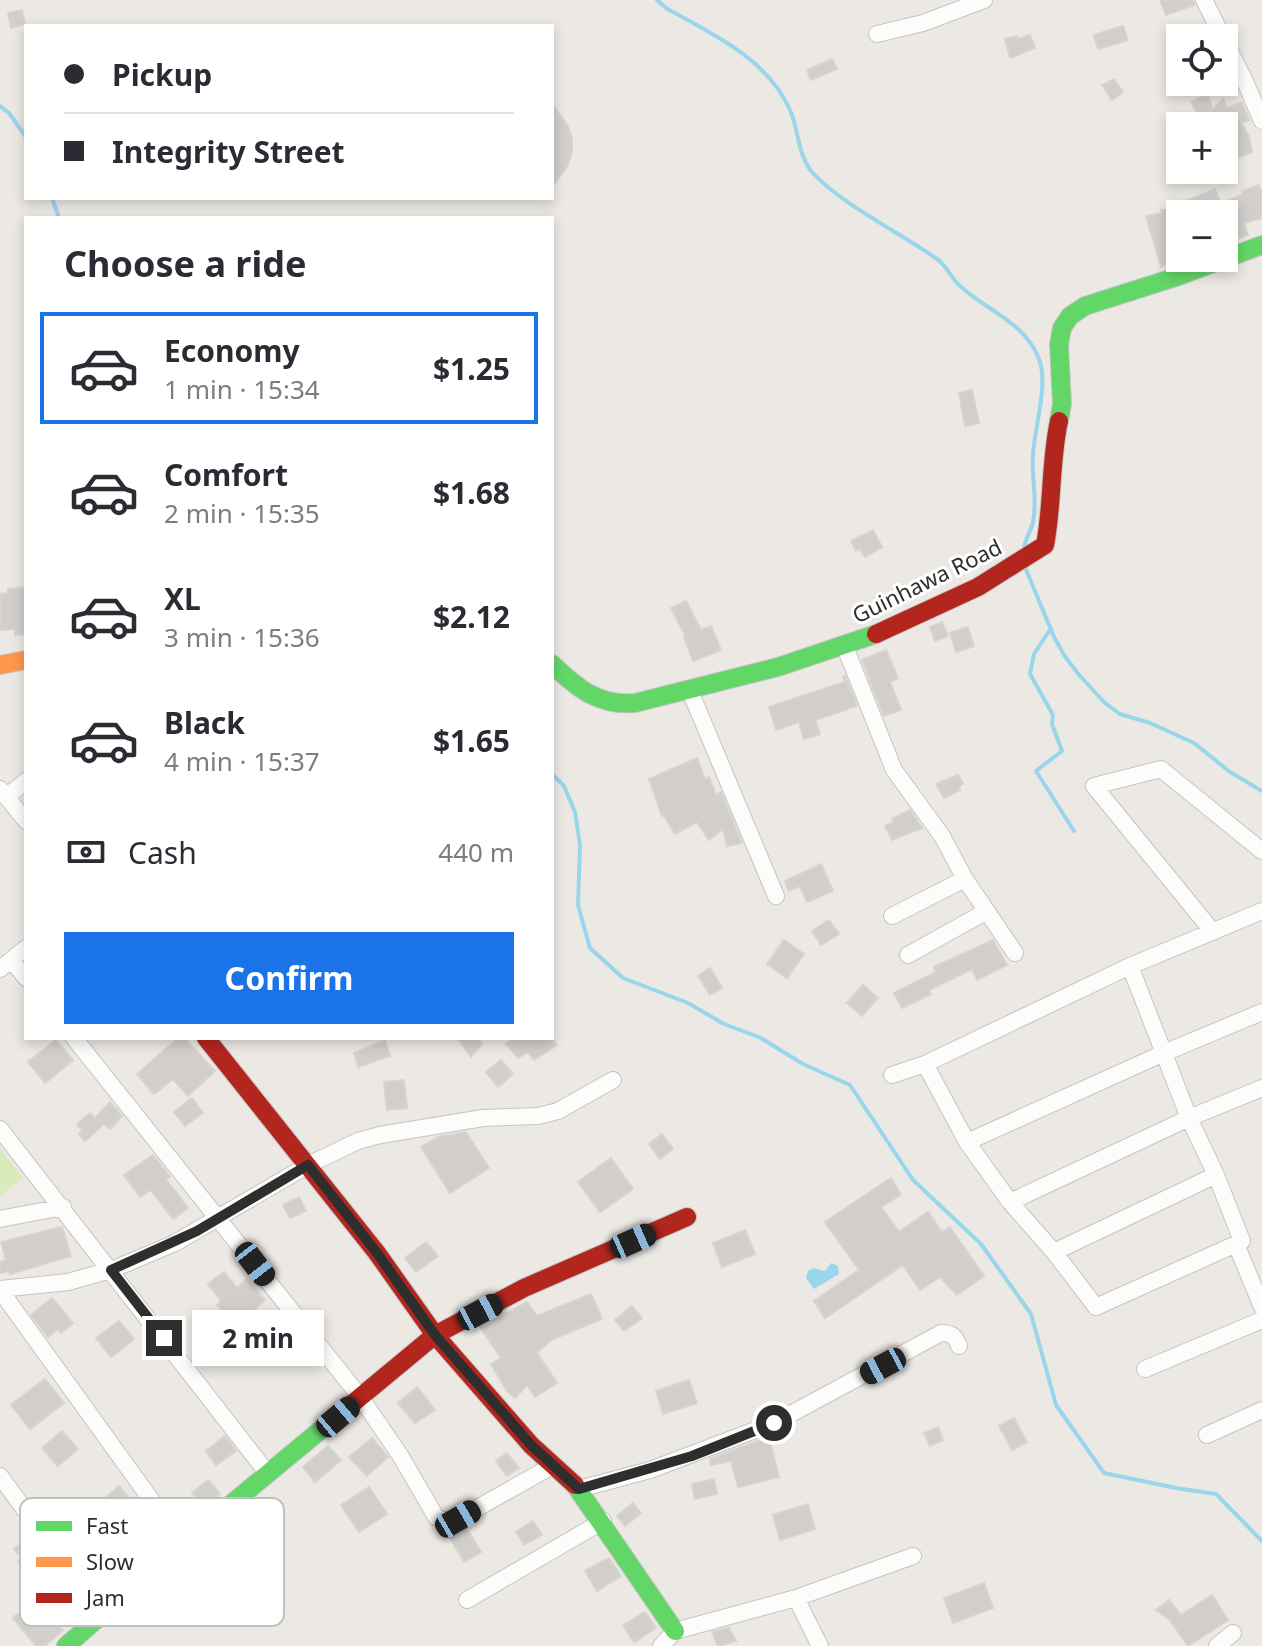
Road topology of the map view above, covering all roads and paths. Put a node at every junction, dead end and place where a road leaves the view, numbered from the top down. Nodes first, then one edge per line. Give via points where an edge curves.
1 (984, 0) edge
2 (1204, 0) edge
3 (877, 34) dead end
4 (1262, 121) edge
5 (1262, 245) edge
6 (845, 647) junction
7 (24, 660) edge
8 (0, 665) edge
9 (554, 666) edge
10 (690, 691) junction
11 (24, 782) edge
12 (3, 793) edge
13 (24, 819) edge
14 (1262, 851) edge
15 (965, 879) junction
16 (776, 896) dead end
17 (987, 911) junction
18 (1262, 911) edge
19 (892, 916) dead end
20 (1213, 932) junction
21 (24, 950) edge
22 (1015, 953) dead end
23 (908, 955) dead end
24 (6, 964) edge
25 (1130, 966) junction
26 (24, 977) edge
27 (1262, 1012) edge
28 (76, 1040) edge
29 (208, 1040) edge
30 (1164, 1053) junction
31 (925, 1064) junction
32 (892, 1075) dead end
33 (613, 1080) dead end
34 (1262, 1088) edge
35 (1189, 1118) junction
36 (0, 1129) edge
37 (967, 1142) junction
38 (308, 1165) junction
39 (1216, 1175) junction
40 (1010, 1202) junction
41 (63, 1207) junction
42 (687, 1217) dead end
43 (0, 1219) edge
44 (219, 1219) junction
45 (1236, 1244) junction
46 (1054, 1252) junction
47 (111, 1270) junction
48 (0, 1290) edge
49 (1262, 1307) edge
50 (1262, 1320) edge
51 (435, 1335) junction
52 (959, 1346) dead end
53 (1145, 1369) dead end
54 (361, 1398) junction
55 (1262, 1410) edge
56 (1207, 1435) dead end
57 (552, 1466) junction
58 (268, 1474) junction
59 (0, 1476) edge
60 (579, 1489) junction
61 (150, 1498) edge
62 (239, 1498) edge
63 (20, 1503) edge
64 (603, 1521) junction
65 (913, 1556) dead end
66 (796, 1598) junction
67 (467, 1600) dead end
68 (90, 1626) edge
69 (675, 1631) junction
70 (1233, 1633) dead end
71 (66, 1646) edge
72 (661, 1646) edge
73 (820, 1646) edge
74 (1217, 1646) edge

1 - 3 street
2 - 4 street
5 - 6 street, Guinhawa Road via 1085,306 1070,316 1059,345 1062,404 1045,545 951,601
6 - 10 street, Guinhawa Road
6 - 15 street via 894,770 942,836
7 - 8 street
9 - 10 street, Guinhawa Road via 579,690 609,703 625,705
10 - 16 street
11 - 12 street
12 - 13 street
14 - 20 street via 1161,769 1094,786
15 - 17 street
15 - 19 street
17 - 22 street
17 - 23 street
18 - 20 street
20 - 25 street
21 - 24 street
24 - 26 street
25 - 30 street
25 - 31 street
27 - 30 street
28 - 44 street
29 - 38 street
30 - 35 street
30 - 37 street
31 - 32 street
31 - 37 street
33 - 38 street via 558,1111 380,1135
34 - 35 street
35 - 39 street
35 - 40 street
36 - 41 street
37 - 40 street
38 - 44 street
38 - 51 street
39 - 45 street via 1242,1241
39 - 46 street
40 - 46 street
41 - 43 street
41 - 47 street
42 - 51 street via 524,1288
44 - 47 street
44 - 54 street
45 - 46 street via 1096,1307
45 - 49 street
47 - 48 street via 68,1282
47 - 58 street
48 - 61 street
50 - 53 street
51 - 54 street
51 - 57 street
52 - 60 street via 956,1337 941,1333 774,1423 664,1465
54 - 57 street via 436,1517 447,1522
54 - 58 street
55 - 56 street
57 - 60 street
58 - 62 street
59 - 63 street
60 - 64 street
64 - 67 street
64 - 69 street
65 - 66 street
66 - 69 street
66 - 73 street
68 - 71 street
69 - 72 street
70 - 74 street

